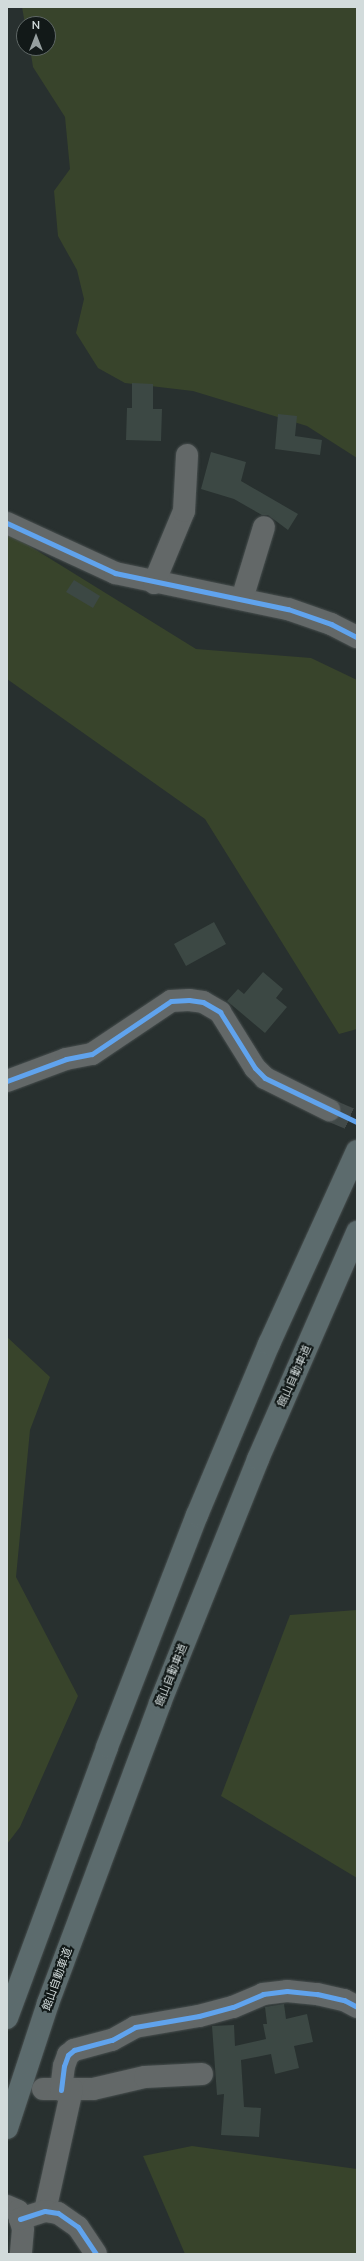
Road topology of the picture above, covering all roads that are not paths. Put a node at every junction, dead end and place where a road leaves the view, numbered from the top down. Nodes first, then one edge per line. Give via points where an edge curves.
1 (187, 456) dead end
2 (7, 523) edge
3 (264, 527) dead end
4 (154, 583) junction
5 (242, 599) junction
6 (357, 637) edge
7 (7, 1081) edge
8 (329, 1110) tunnel mouth
9 (357, 1151) edge
10 (357, 1232) edge
11 (357, 2007) edge
12 (7, 2018) edge
13 (202, 2074) dead end
14 (59, 2090) junction
15 (7, 2128) edge
16 (14, 2212) edge
17 (45, 2212) junction
18 (21, 2254) edge
19 (96, 2254) edge

1 - 4 street via 184,511
2 - 4 street via 115,573
3 - 5 street
4 - 5 street
5 - 6 street via 288,609 331,624
7 - 8 street via 66,1059 92,1054 171,1001 189,1000 204,1002 220,1012 255,1068 265,1078
9 - 12 highway via 269,1344 197,1515
10 - 15 highway, 館山自動車道 via 258,1459 160,1703 48,2003
11 - 14 street via 344,2000 288,1991 262,1994 233,2007 199,2016 135,2027 112,2040 68,2054
13 - 14 street via 145,2077 117,2085
14 - 17 street
16 - 17 street
16 - 18 street via 23,2229
17 - 19 street via 58,2213 67,2218

